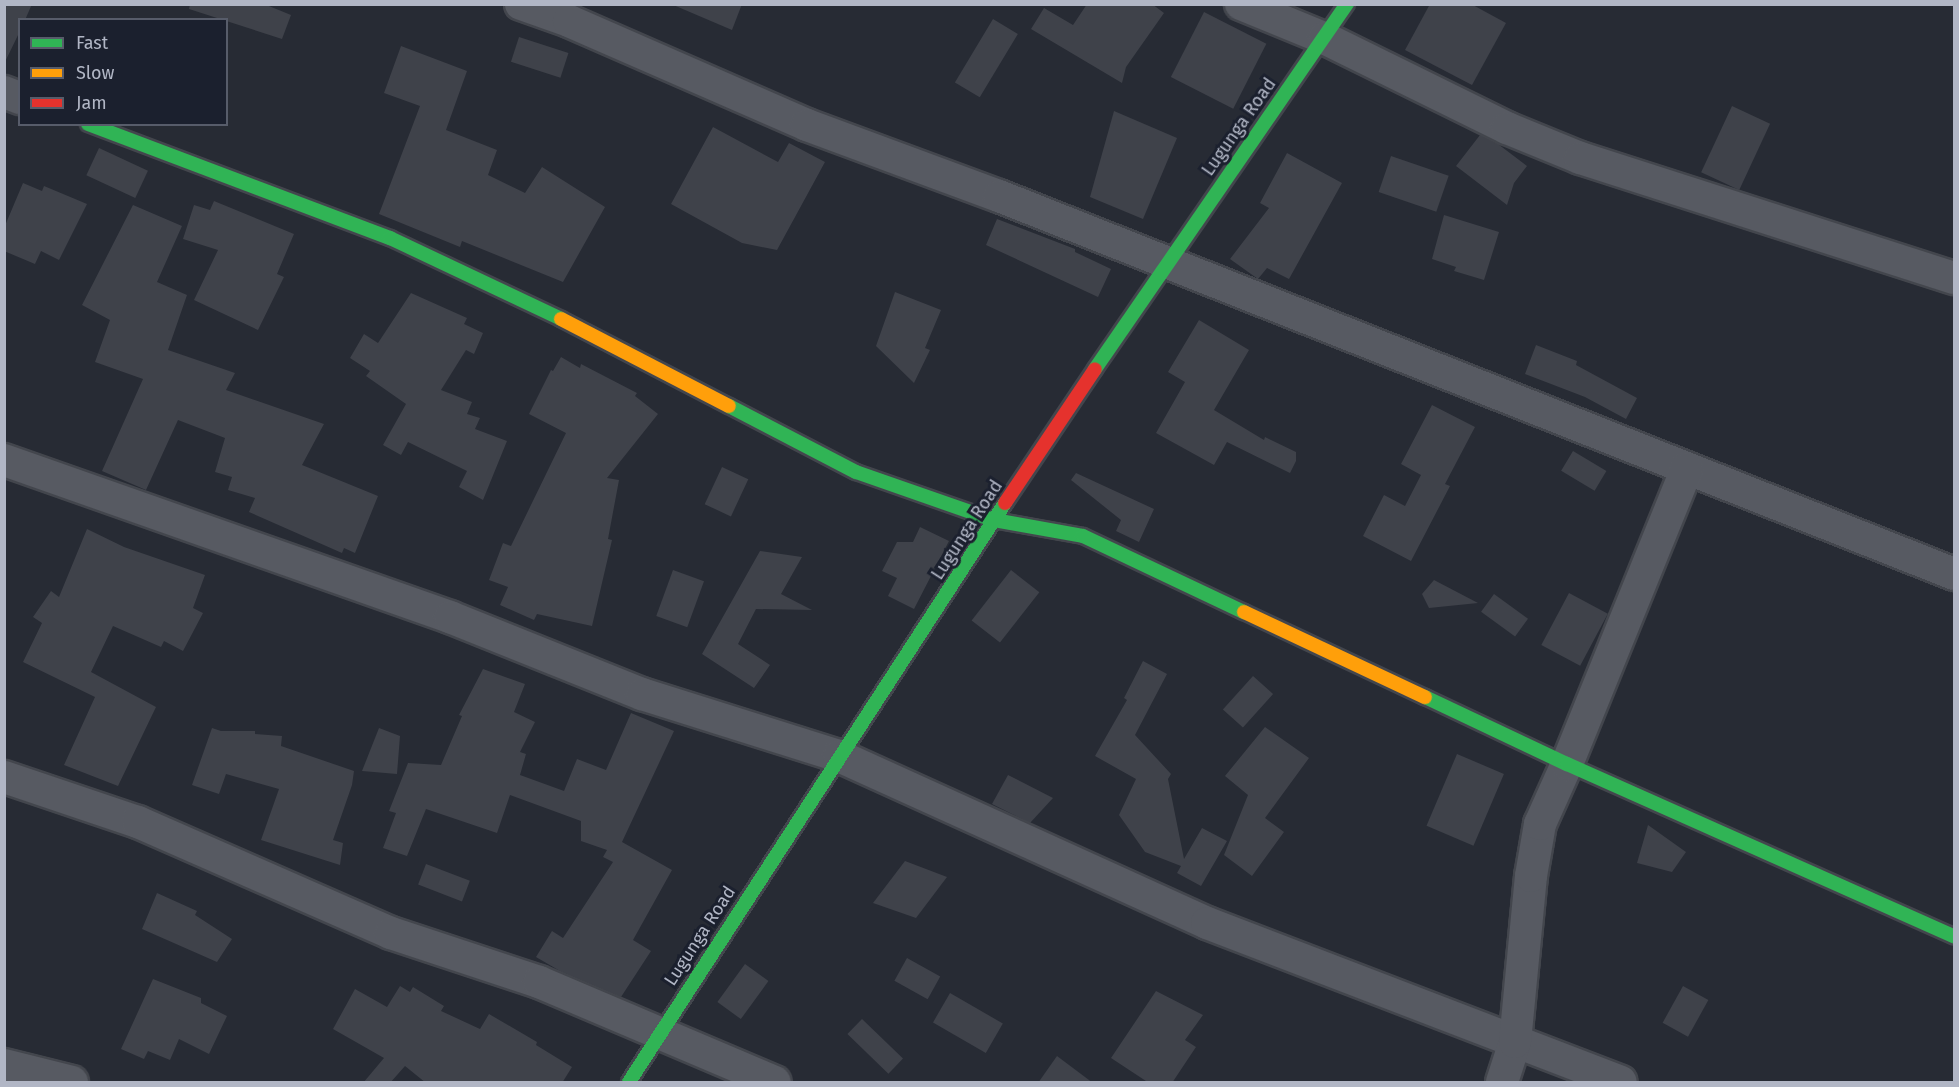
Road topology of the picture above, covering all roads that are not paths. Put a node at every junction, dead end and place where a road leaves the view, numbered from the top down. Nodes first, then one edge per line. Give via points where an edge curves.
1 (521, 4) edge
2 (1241, 4) edge
3 (1347, 4) edge
4 (1324, 38) junction
5 (93, 126) edge
6 (1166, 262) junction
7 (1954, 278) edge
8 (4, 460) edge
9 (1687, 468) junction
10 (994, 520) junction
11 (1954, 574) edge
12 (839, 756) junction
13 (1567, 765) junction
14 (4, 777) edge
15 (1954, 936) edge
16 (660, 1031) junction
17 (1515, 1042) junction
18 (4, 1065) edge
19 (72, 1083) edge
20 (629, 1083) edge
21 (775, 1083) edge
22 (1502, 1083) edge
23 (1621, 1083) edge

1 - 6 street via 569,21 807,125
2 - 4 street
3 - 4 street, Lugunga Road
4 - 6 street, Lugunga Road
4 - 7 street via 1507,128 1580,158
5 - 10 street via 390,238 534,304 856,472
6 - 9 street
6 - 10 street, Lugunga Road
8 - 12 street via 450,617 642,694
9 - 11 street
9 - 13 street
10 - 12 street, Lugunga Road
10 - 13 street via 1083,536
12 - 16 street, Lugunga Road
12 - 17 street via 1207,923
13 - 15 street
13 - 17 street via 1540,824 1531,876
14 - 16 street via 138,822 391,933 539,982
16 - 20 street, Lugunga Road
16 - 21 street
17 - 22 street
17 - 23 street
18 - 19 street

